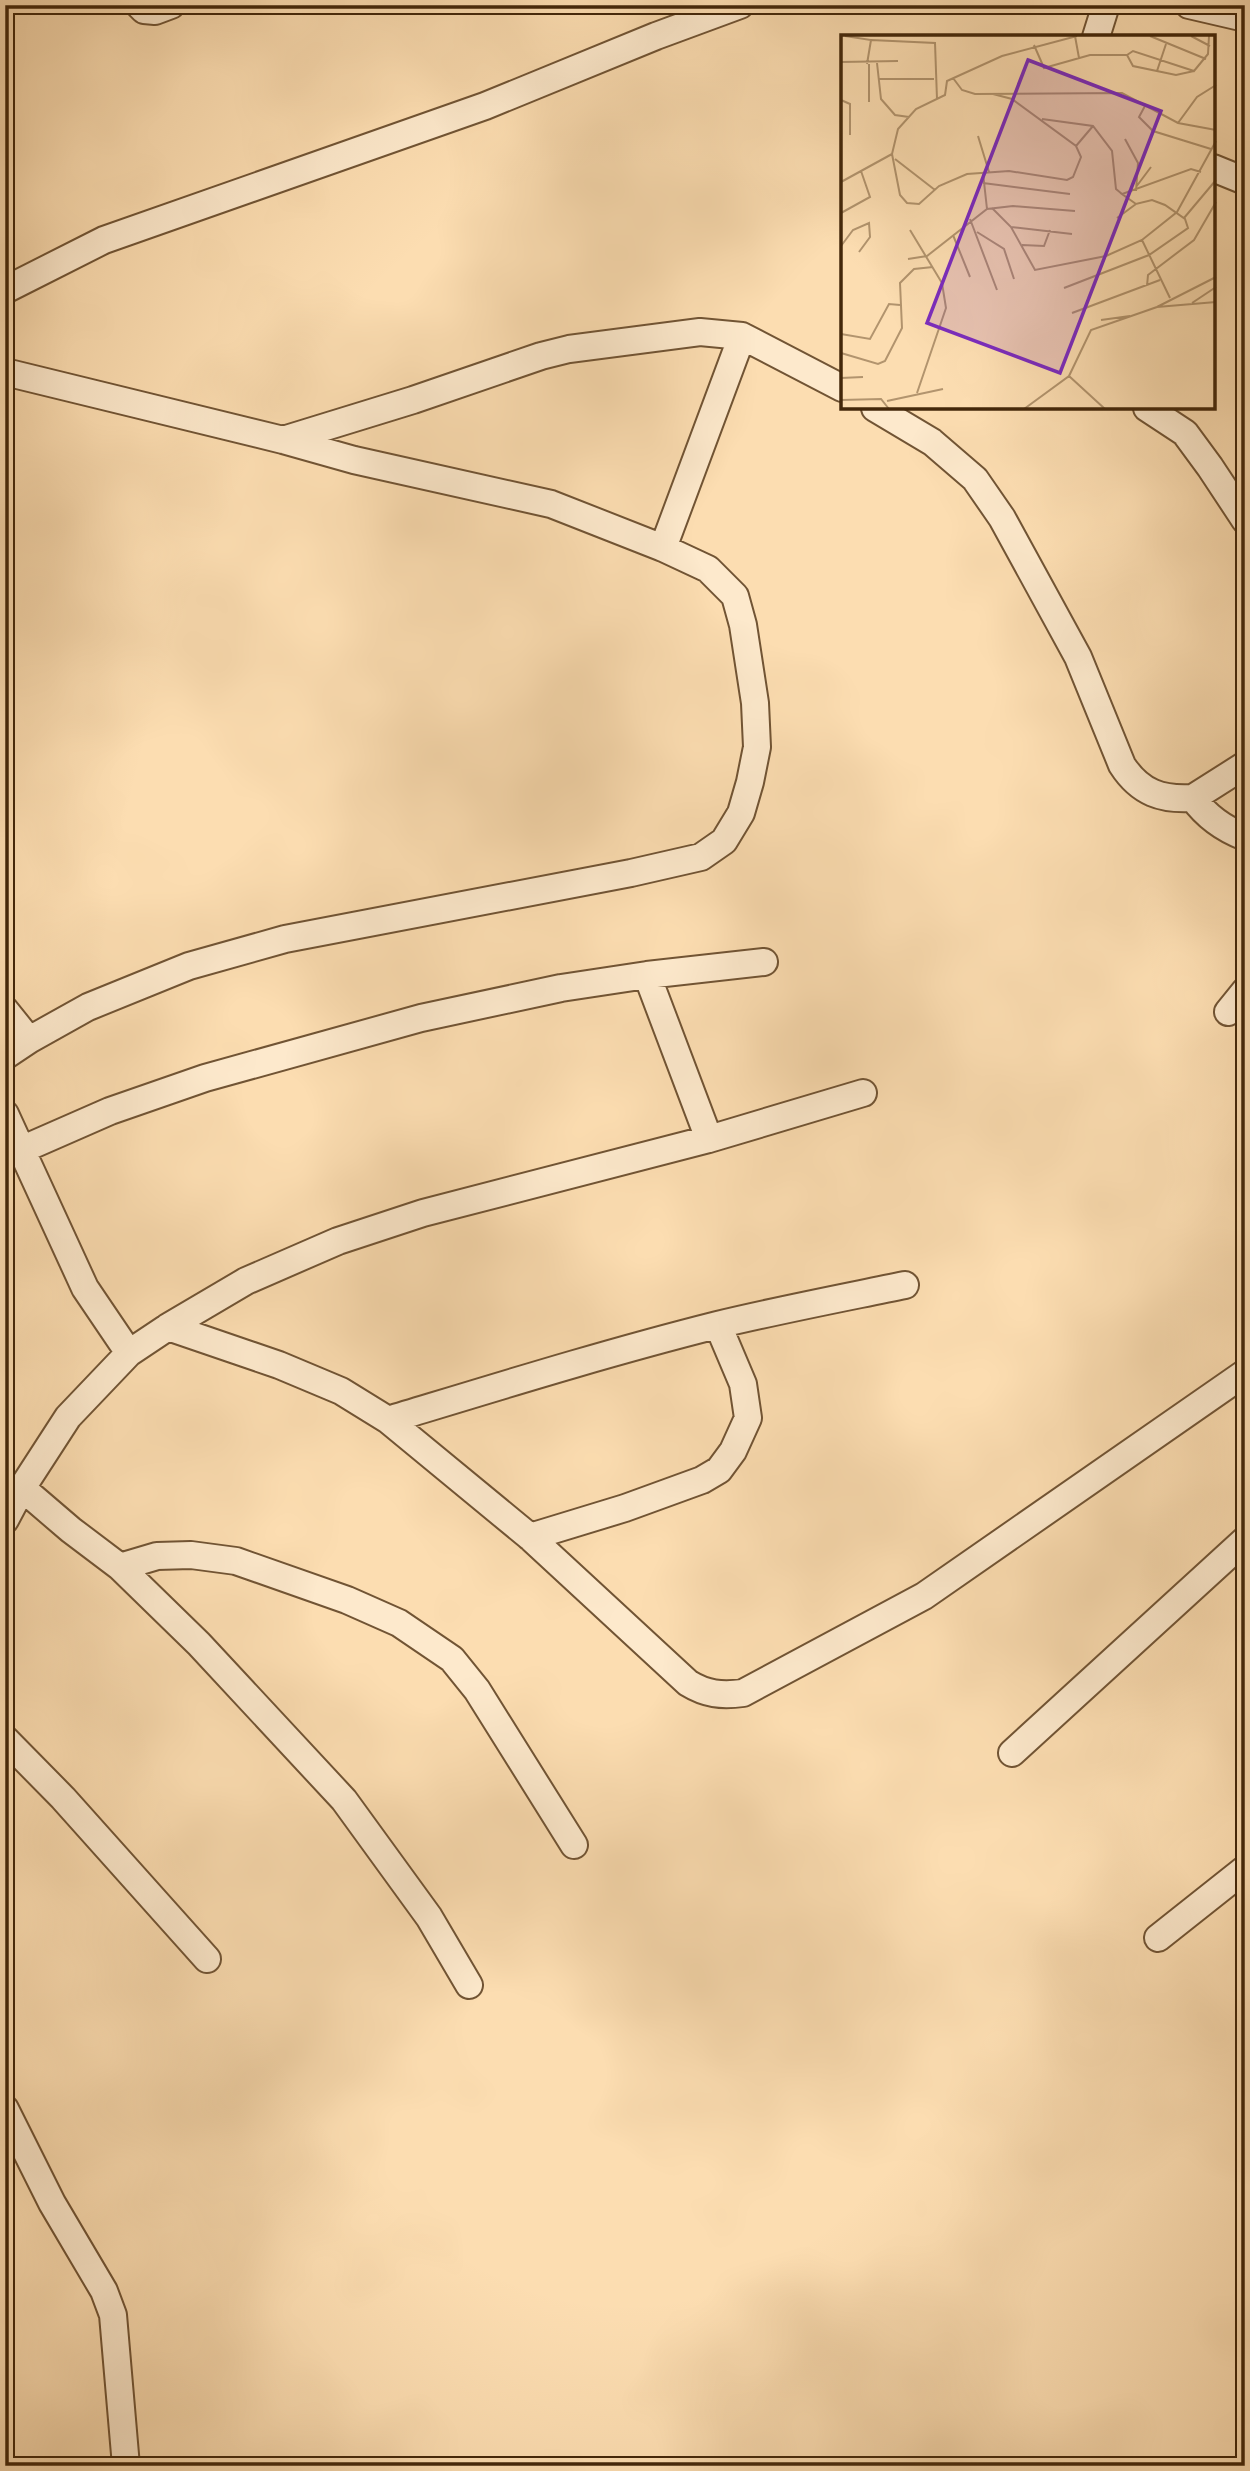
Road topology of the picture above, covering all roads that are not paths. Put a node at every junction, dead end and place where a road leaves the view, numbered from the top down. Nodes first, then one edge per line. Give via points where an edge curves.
1 (139, 5) edge
2 (171, 5) edge
3 (740, 5) edge
4 (1106, 5) edge
5 (1189, 5) edge
6 (1245, 18) edge
7 (1097, 35) edge
8 (1215, 169) edge
9 (1245, 181) edge
10 (5, 290) edge
11 (742, 336) junction
12 (5, 372) edge
13 (841, 387) edge
14 (878, 410) edge
15 (1150, 410) edge
16 (283, 440) junction
17 (1245, 520) edge
18 (663, 548) junction
19 (1245, 765) edge
20 (1193, 798) junction
21 (1245, 837) edge
22 (764, 962) dead end
23 (647, 975) junction
24 (1245, 991) edge
25 (5, 1010) edge
26 (1228, 1012) dead end
27 (29, 1040) junction
28 (5, 1056) edge
29 (863, 1093) dead end
30 (5, 1114) edge
31 (709, 1139) junction
32 (21, 1150) junction
33 (905, 1285) dead end
34 (718, 1325) junction
35 (168, 1327) junction
36 (129, 1353) junction
37 (1245, 1373) edge
38 (388, 1420) junction
39 (22, 1488) junction
40 (5, 1520) edge
41 (530, 1537) junction
42 (1245, 1540) edge
43 (120, 1567) junction
44 (5, 1739) edge
45 (1012, 1754) dead end
46 (574, 1845) dead end
47 (1245, 1869) edge
48 (1158, 1938) dead end
49 (207, 1959) dead end
50 (468, 1985) dead end
51 (5, 2109) edge
52 (126, 2466) edge

1 - 2 street via 155,11
3 - 10 street via 485,106 104,240
4 - 7 street
5 - 6 street
8 - 9 street
11 - 13 street
11 - 16 street via 700,332 569,349
11 - 18 street
12 - 16 street
14 - 20 street via 941,449 975,480 1002,518 1078,657 1131,779 1171,800
15 - 17 street via 1185,433
16 - 18 street via 551,504
18 - 27 street via 708,569 734,596 743,625 757,747 741,813 724,841 701,857 285,939 189,966 88,1007
19 - 20 street
20 - 21 street via 1229,831
22 - 23 street
23 - 31 street
23 - 32 street via 421,1018 318,1046 110,1111
24 - 26 street
25 - 27 street
27 - 28 street
29 - 31 street
30 - 32 street
31 - 35 street via 423,1213 338,1241 246,1281
32 - 36 street via 85,1288
33 - 34 street
34 - 38 street
34 - 41 street via 743,1384 748,1418 719,1469 702,1480 625,1508
35 - 36 street
35 - 38 street via 341,1391
36 - 39 street via 68,1417
37 - 41 street via 924,1595 743,1693 722,1696 688,1683
38 - 41 street
39 - 40 street
39 - 43 street
42 - 45 street
43 - 46 street via 157,1556 236,1561 399,1623 452,1660 477,1690
43 - 50 street via 199,1644 344,1800 429,1917
44 - 49 street
47 - 48 street
51 - 52 street via 113,2315

